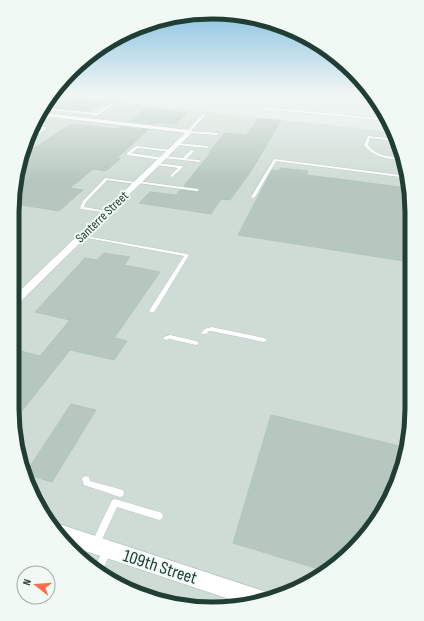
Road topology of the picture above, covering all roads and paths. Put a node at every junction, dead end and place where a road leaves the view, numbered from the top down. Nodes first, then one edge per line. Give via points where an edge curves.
1 (114, 123) edge
2 (197, 123) edge
3 (40, 126) edge
4 (189, 132) junction
5 (36, 134) edge
6 (217, 134) dead end
7 (391, 139) edge
8 (178, 144) junction
9 (207, 147) dead end
10 (192, 151) dead end
11 (163, 157) junction
12 (184, 159) junction
13 (397, 159) edge
14 (199, 161) dead end
15 (172, 176) dead end
16 (401, 176) edge
17 (137, 183) junction
18 (197, 190) dead end
19 (253, 197) dead end
20 (107, 212) junction
21 (82, 236) junction
22 (19, 297) edge
23 (152, 311) dead end
24 (204, 333) dead end
25 (166, 338) dead end
26 (264, 340) dead end
27 (196, 343) dead end
28 (86, 479) dead end
29 (120, 493) dead end
30 (159, 516) dead end
31 (67, 536) edge
32 (101, 547) junction
33 (99, 565) edge
34 (253, 597) edge

1 - 4 street
2 - 4 lane
3 - 5 lane via 44,128
4 - 6 lane
4 - 8 street, Santerre Street
7 - 13 lane via 369,137 366,145 368,150 377,154
8 - 9 lane
8 - 11 street, Santerre Street
10 - 12 lane
11 - 11 lane via 137,147 128,154
11 - 12 lane
11 - 15 lane via 181,167
11 - 17 street, Santerre Street
12 - 14 lane
16 - 19 lane via 275,160
17 - 18 lane
17 - 20 street, Santerre Street
17 - 20 lane via 106,179 84,202 82,208
20 - 21 street, Santerre Street
21 - 22 street, Santerre Street
21 - 23 lane via 187,255
24 - 26 lane via 211,329
25 - 27 lane
28 - 29 lane via 87,483
30 - 32 lane via 115,503
31 - 32 street, 109th Street
32 - 33 lane
32 - 34 street, 109th Street

